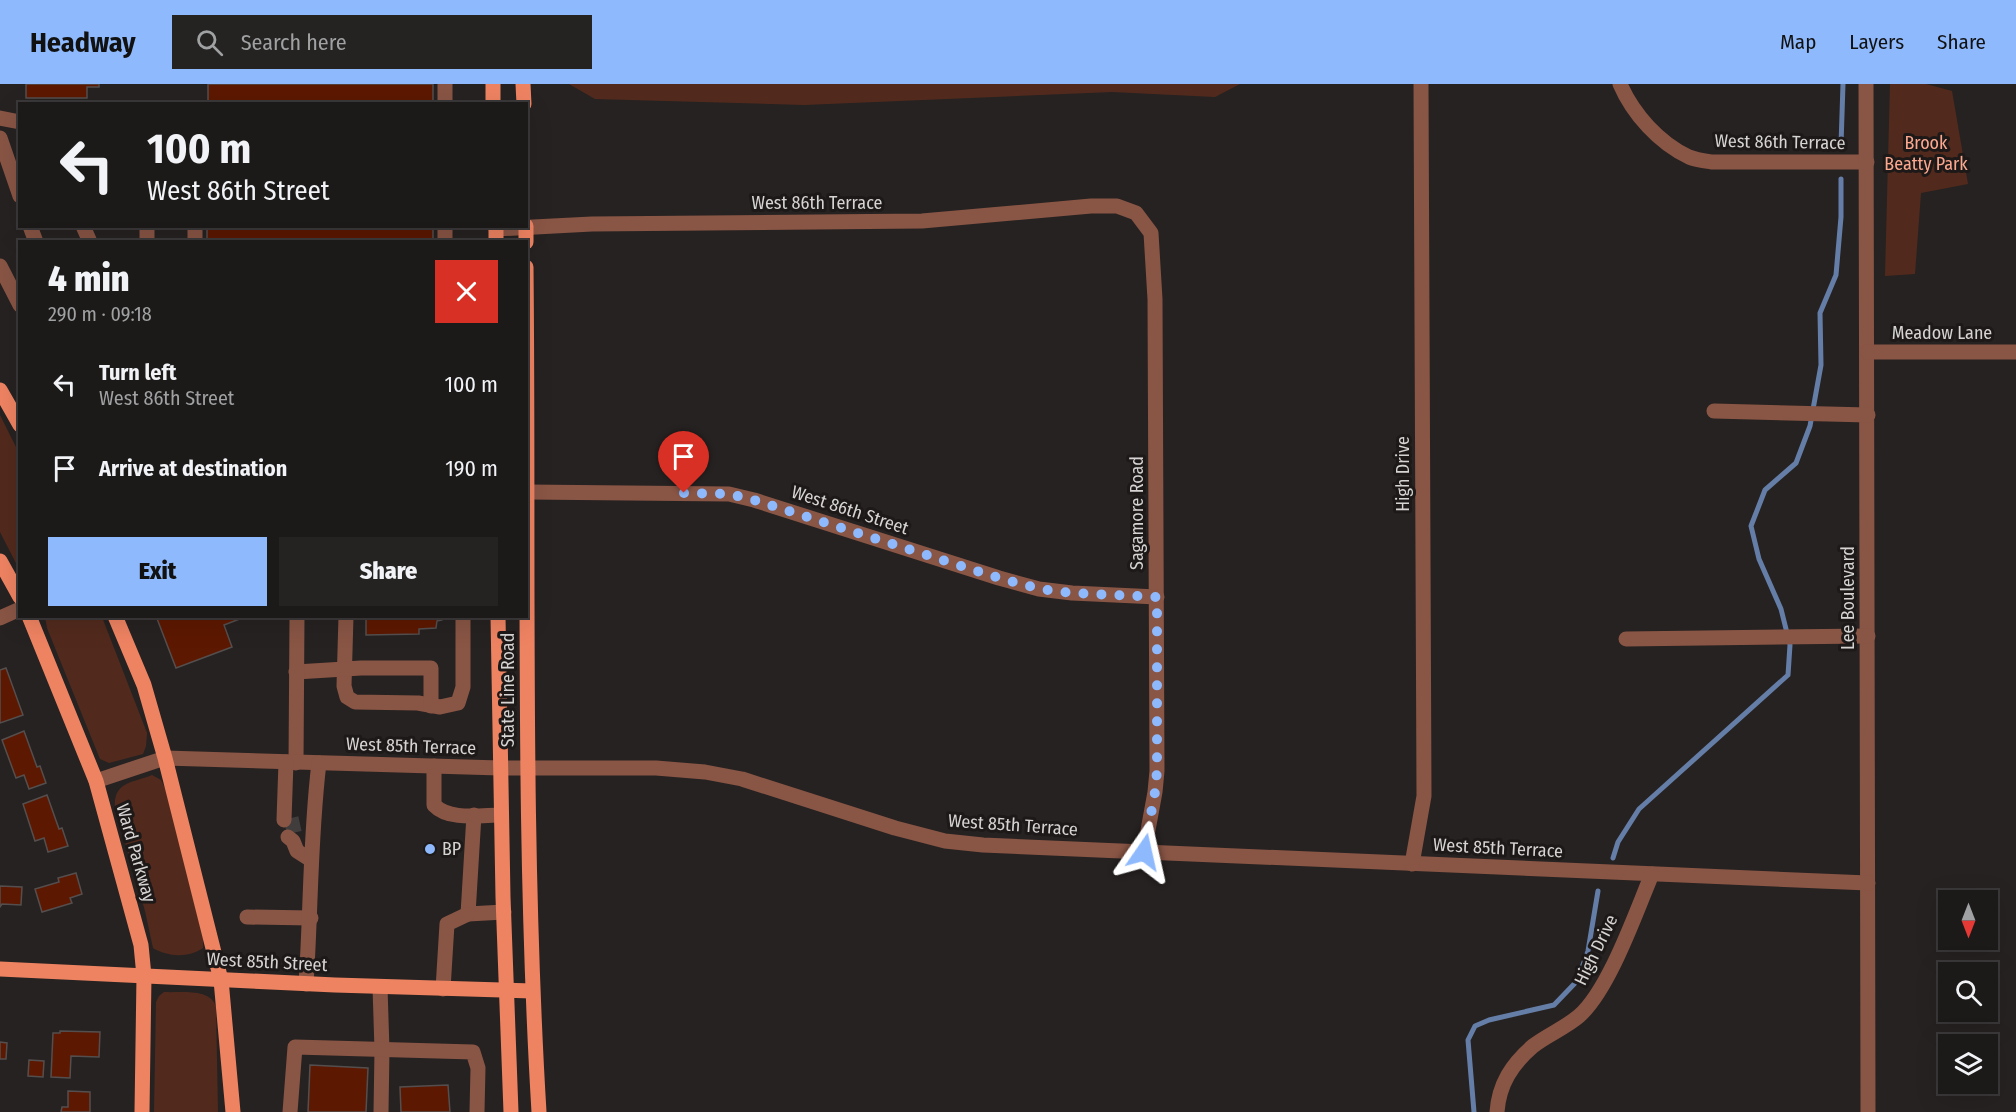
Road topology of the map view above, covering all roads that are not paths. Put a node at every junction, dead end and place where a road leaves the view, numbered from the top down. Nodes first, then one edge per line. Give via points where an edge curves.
1 (445, 84) edge
2 (493, 84) edge
3 (523, 84) edge
4 (1421, 84) edge
5 (1620, 84) edge
6 (1866, 84) edge
7 (445, 102) edge
8 (493, 102) edge
9 (524, 102) edge
10 (0, 118) edge
11 (18, 122) edge
12 (0, 138) edge
13 (1867, 162) junction
14 (18, 190) edge
15 (1136, 213) joint
16 (528, 227) edge
17 (520, 228) edge
18 (496, 232) edge
19 (0, 266) edge
20 (18, 301) edge
21 (1868, 352) junction
22 (2016, 352) edge
23 (0, 390) edge
24 (1714, 411) dead end
25 (1868, 415) junction
26 (18, 422) edge
27 (528, 492) edge
28 (0, 561) edge
29 (18, 593) edge
30 (1157, 597) junction
31 (18, 610) edge
32 (0, 618) edge
33 (30, 618) edge
34 (116, 618) edge
35 (297, 618) edge
36 (346, 618) edge
37 (463, 618) edge
38 (498, 618) edge
39 (1868, 636) junction
40 (1626, 639) dead end
41 (345, 669) junction
42 (296, 672) junction
43 (431, 706) junction
44 (165, 758) junction
45 (291, 763) junction
46 (319, 763) junction
47 (434, 766) junction
48 (500, 768) junction
49 (528, 769) junction
50 (96, 781) junction
51 (501, 814) junction
52 (474, 815) junction
53 (286, 816) tunnel mouth
54 (292, 838) tunnel mouth
55 (1144, 852) junction
56 (311, 860) junction
57 (1412, 864) junction
58 (1652, 874) junction
59 (1868, 883) junction
60 (504, 912) junction
61 (468, 914) junction
62 (247, 917) dead end
63 (311, 918) junction
64 (0, 969) edge
65 (144, 976) junction
66 (222, 980) junction
67 (306, 984) junction
68 (380, 987) junction
69 (443, 989) junction
70 (508, 991) junction
71 (532, 991) junction
72 (382, 1050) junction
73 (142, 1112) edge
74 (233, 1112) edge
75 (290, 1112) edge
76 (381, 1112) edge
77 (477, 1112) edge
78 (511, 1112) edge
79 (539, 1112) edge
80 (1497, 1112) edge
81 (1868, 1112) edge

1 - 7 street
2 - 8 main road
3 - 9 main road
4 - 57 street, High Drive via 1424,796
5 - 13 street, West 86th Terrace via 1649,127 1666,144 1691,158 1712,162
6 - 13 street, Lee Boulevard
10 - 11 street
12 - 14 street
13 - 21 street, Lee Boulevard
15 - 16 street, West 86th Terrace via 1117,206 1091,206 912,221
15 - 30 street, Sagamore Road via 1151,233 1153,250
17 - 18 street, West 86th Terrace
19 - 20 street
21 - 22 street, Meadow Lane
21 - 25 street, Lee Boulevard
23 - 26 main road
24 - 25 street
25 - 39 street, Lee Boulevard
27 - 30 street, West 86th Street via 729,494 1040,589
27 - 49 main road, State Line Road
28 - 29 main road
30 - 55 street, Sagamore Road via 1157,771
31 - 32 street
33 - 50 main road, Ward Parkway
34 - 44 main road via 144,685
35 - 42 street
36 - 41 street
37 - 43 street via 463,687 458,703
38 - 48 main road, State Line Road
39 - 40 street
39 - 59 street, Lee Boulevard
41 - 42 street
41 - 43 street via 347,697 355,702
41 - 43 street via 431,668
42 - 45 street
44 - 45 street, West 85th Terrace
44 - 50 street
44 - 66 main road
45 - 46 street, West 85th Terrace
45 - 53 street
46 - 47 street, West 85th Terrace
46 - 56 street
47 - 48 street, West 85th Terrace
47 - 52 street via 434,805 439,811
48 - 49 street, West 85th Terrace
48 - 51 main road, State Line Road
49 - 55 street, West 85th Terrace via 656,768 705,772 742,779 945,841
49 - 71 main road, State Line Road
50 - 65 main road, Ward Parkway via 141,945
51 - 52 street
51 - 60 main road, State Line Road
52 - 61 street
54 - 56 street via 297,851
55 - 57 street, West 85th Terrace
56 - 63 street
57 - 58 street, West 85th Terrace
58 - 59 street, West 85th Terrace
58 - 80 street, High Drive via 1593,1001 1580,1016 1534,1046 1512,1068 1499,1090
59 - 81 street, Lee Boulevard
60 - 61 street
60 - 70 main road, State Line Road
61 - 69 street via 447,924
62 - 63 street
63 - 67 street
64 - 65 main road, West 85th Street
65 - 66 main road, West 85th Street
65 - 73 main road, Ward Parkway
66 - 67 main road, West 85th Street
66 - 74 main road
67 - 68 main road, West 85th Street
68 - 69 main road, West 85th Street
68 - 72 street
69 - 70 main road, West 85th Street
70 - 71 main road, West 85th Street
70 - 78 main road, State Line Road
71 - 79 main road, State Line Road
72 - 75 street via 295,1047
72 - 76 street
72 - 77 street via 473,1052 478,1068

